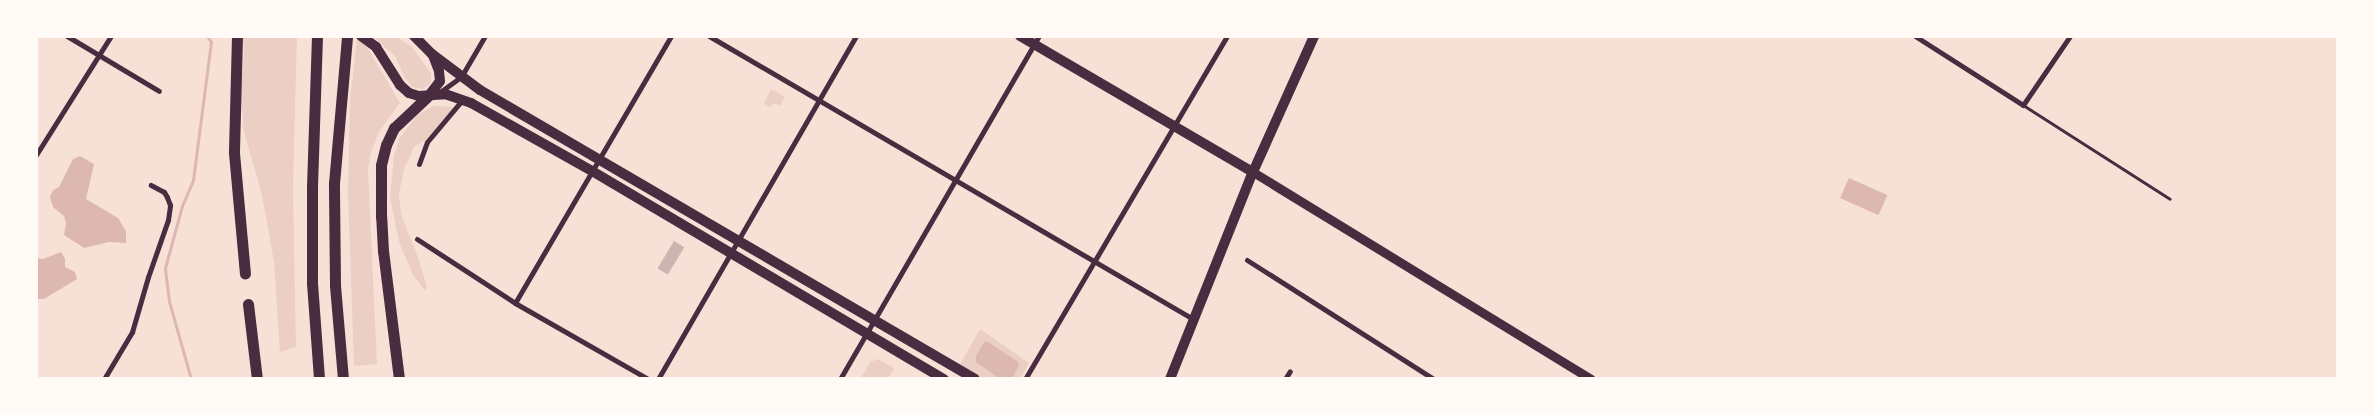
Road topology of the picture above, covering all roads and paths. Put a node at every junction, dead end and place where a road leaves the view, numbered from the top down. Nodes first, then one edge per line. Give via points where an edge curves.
1 (67, 36) edge
2 (111, 36) edge
3 (237, 36) edge
4 (317, 36) edge
5 (361, 36) edge
6 (414, 36) edge
7 (423, 36) edge
8 (485, 36) edge
9 (671, 36) edge
10 (710, 36) edge
11 (856, 36) edge
12 (1020, 36) edge
13 (1227, 36) edge
14 (1314, 36) edge
15 (1915, 36) edge
16 (2070, 36) edge
17 (1037, 40) edge
18 (347, 41) edge
19 (432, 54) junction
20 (98, 55) junction
21 (461, 77) junction
22 (159, 90) dead end
23 (480, 90) junction
24 (434, 94) junction
25 (818, 100) junction
26 (467, 101) junction
27 (2023, 105) junction
28 (1175, 126) junction
29 (36, 155) edge
30 (599, 159) junction
31 (418, 164) dead end
32 (592, 171) junction
33 (1253, 172) junction
34 (957, 181) junction
35 (151, 185) dead end
36 (2170, 200) dead end
37 (418, 239) dead end
38 (738, 240) junction
39 (730, 254) junction
40 (1247, 260) dead end
41 (1094, 261) junction
42 (244, 274) dead end
43 (515, 303) junction
44 (248, 304) dead end
45 (1193, 318) junction
46 (875, 320) junction
47 (867, 334) junction
48 (1290, 371) dead end
49 (104, 379) edge
50 (257, 379) edge
51 (319, 379) edge
52 (343, 379) edge
53 (399, 379) edge
54 (648, 379) edge
55 (658, 379) edge
56 (840, 379) edge
57 (944, 379) edge
58 (975, 379) edge
59 (1025, 379) edge
60 (1170, 379) edge
61 (1285, 379) edge
62 (1434, 379) edge
63 (1591, 379) edge

1 - 20 street
2 - 20 street
3 - 42 highway via 234,153
4 - 51 highway via 312,273
5 - 24 main road via 376,47 404,90 414,95
6 - 19 main road
7 - 19 main road
8 - 21 street
9 - 30 street
10 - 25 street
11 - 25 street
12 - 17 main road
13 - 28 street
14 - 33 main road
15 - 27 street
16 - 27 street
17 - 28 main road
17 - 34 street
18 - 52 highway via 334,183 335,285
19 - 21 main road
19 - 24 main road via 440,76
20 - 22 street
20 - 29 street
21 - 23 main road
21 - 24 street
23 - 26 main road
23 - 30 main road
24 - 26 main road
24 - 53 highway via 394,128 381,166 383,250
25 - 34 street
25 - 38 street
26 - 31 street via 427,142
26 - 32 main road
27 - 36 lane
28 - 33 main road
28 - 41 street
30 - 32 street
30 - 38 main road
32 - 39 main road
32 - 43 street
33 - 45 main road
33 - 63 main road
34 - 41 street
34 - 46 street
35 - 49 street via 167,196 170,205 168,220 132,332
37 - 43 street
38 - 39 street
38 - 46 main road
39 - 47 main road
39 - 55 street
40 - 62 street
41 - 45 street
41 - 59 street
43 - 54 street
44 - 50 highway
45 - 60 main road
46 - 47 street
46 - 58 main road
47 - 56 street
47 - 57 main road
48 - 61 street

